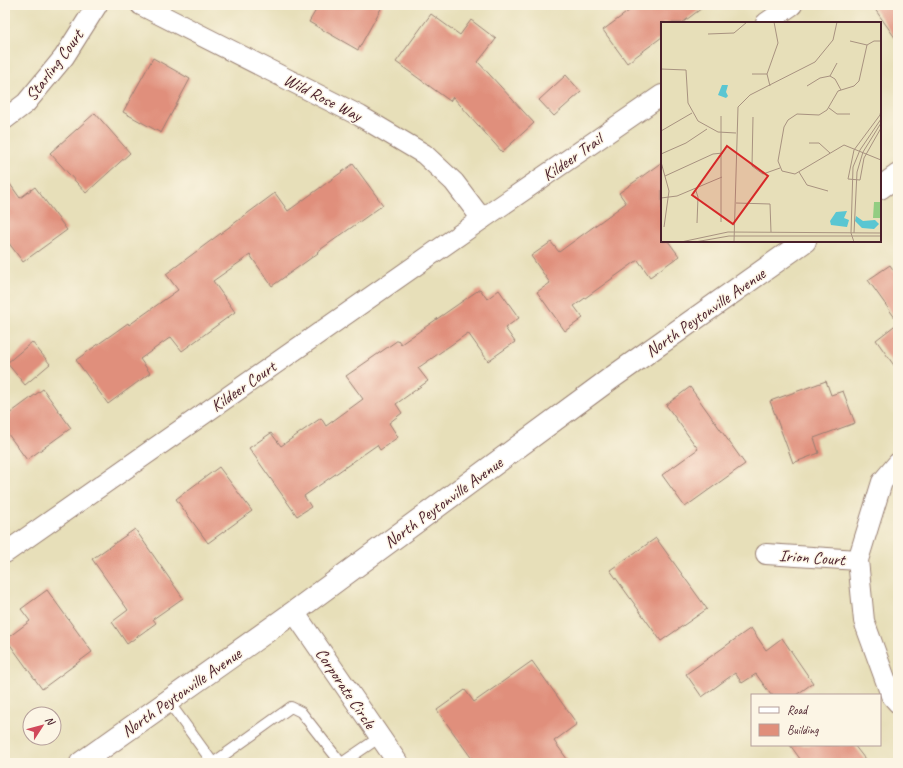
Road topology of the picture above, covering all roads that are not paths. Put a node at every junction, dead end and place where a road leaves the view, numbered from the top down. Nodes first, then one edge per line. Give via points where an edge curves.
1 (97, 5) edge
2 (141, 5) edge
3 (785, 7) edge
4 (767, 22) edge
5 (661, 96) edge
6 (5, 119) edge
7 (898, 175) edge
8 (881, 187) edge
9 (482, 219) junction
10 (804, 242) edge
11 (898, 463) edge
12 (5, 553) edge
13 (766, 554) dead end
14 (858, 560) junction
15 (294, 612) junction
16 (168, 701) junction
17 (898, 703) edge
18 (380, 737) junction
19 (81, 763) edge
20 (213, 763) edge
21 (342, 763) edge
22 (398, 763) edge

1 - 6 street, Starling Court via 64,57 26,102
2 - 9 street, Wild Rose Way via 360,116 424,154 454,182
3 - 4 street
5 - 9 street, Kildeer Trail
7 - 8 street
9 - 12 street, Kildeer Court
10 - 15 street, North Peytonville Avenue via 610,379
11 - 14 street via 882,482
13 - 14 street, Irion Court
14 - 17 street via 864,621 891,695
15 - 16 street, North Peytonville Avenue
15 - 18 street, Corporate Circle
16 - 19 street, North Peytonville Avenue
16 - 20 lane
18 - 21 lane
18 - 22 street, Corporate Circle
20 - 21 lane via 291,707 302,712

